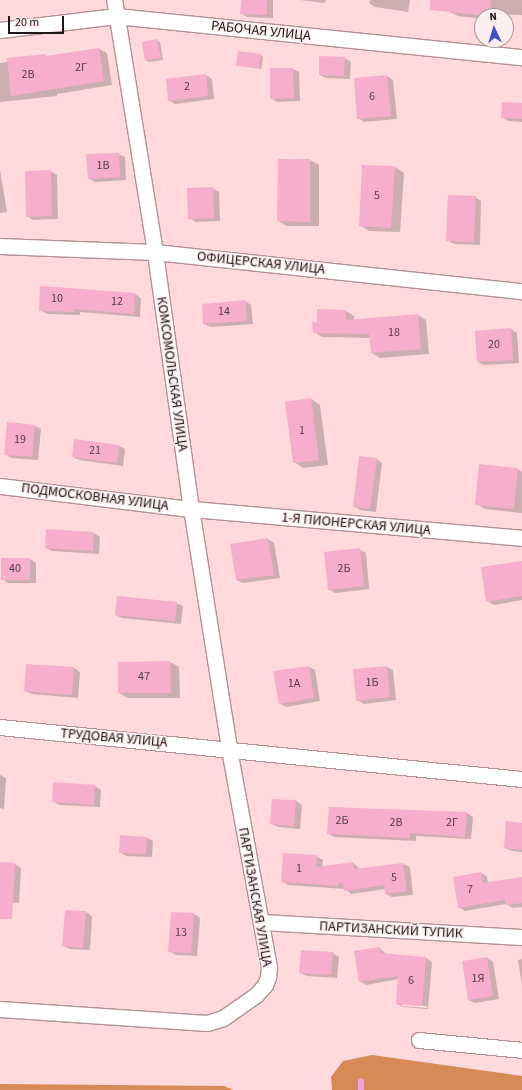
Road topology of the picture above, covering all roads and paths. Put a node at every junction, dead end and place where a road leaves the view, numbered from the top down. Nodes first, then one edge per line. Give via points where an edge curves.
1 (114, 0) edge
2 (116, 16) junction
3 (0, 30) edge
4 (522, 57) edge
5 (0, 246) edge
6 (156, 252) junction
7 (522, 291) edge
8 (0, 486) edge
9 (191, 509) junction
10 (522, 538) edge
11 (0, 727) edge
12 (229, 748) junction
13 (522, 779) edge
14 (261, 922) junction
15 (522, 937) edge
16 (0, 1009) edge
17 (419, 1040) dead end
18 (522, 1050) edge

1 - 2 street, КОМСОМОЛЬСКАЯ УЛИЦА
2 - 3 street, РАБОЧАЯ УЛИЦА
2 - 4 street, РАБОЧАЯ УЛИЦА
2 - 6 street, КОМСОМОЛЬСКАЯ УЛИЦА
5 - 6 street, ОФИЦЕРСКАЯ УЛИЦА
6 - 7 street, ОФИЦЕРСКАЯ УЛИЦА
6 - 9 street, КОМСОМОЛЬСКАЯ УЛИЦА
8 - 9 street, ПОДМОСКОВНАЯ УЛИЦА
9 - 10 street, 1-Я ПИОНЕРСКАЯ УЛИЦА
9 - 12 street, КОМСОМОЛЬСКАЯ УЛИЦА
11 - 12 street, ТРУДОВАЯ УЛИЦА
12 - 13 street
12 - 14 street, ПАРТИЗАНСКАЯ УЛИЦА
14 - 15 street, ПАРТИЗАНСКИЙ ТУПИК
14 - 16 street, ПАРТИЗАНСКАЯ УЛИЦА via 269,968 265,985 223,1018 208,1023
17 - 18 street

